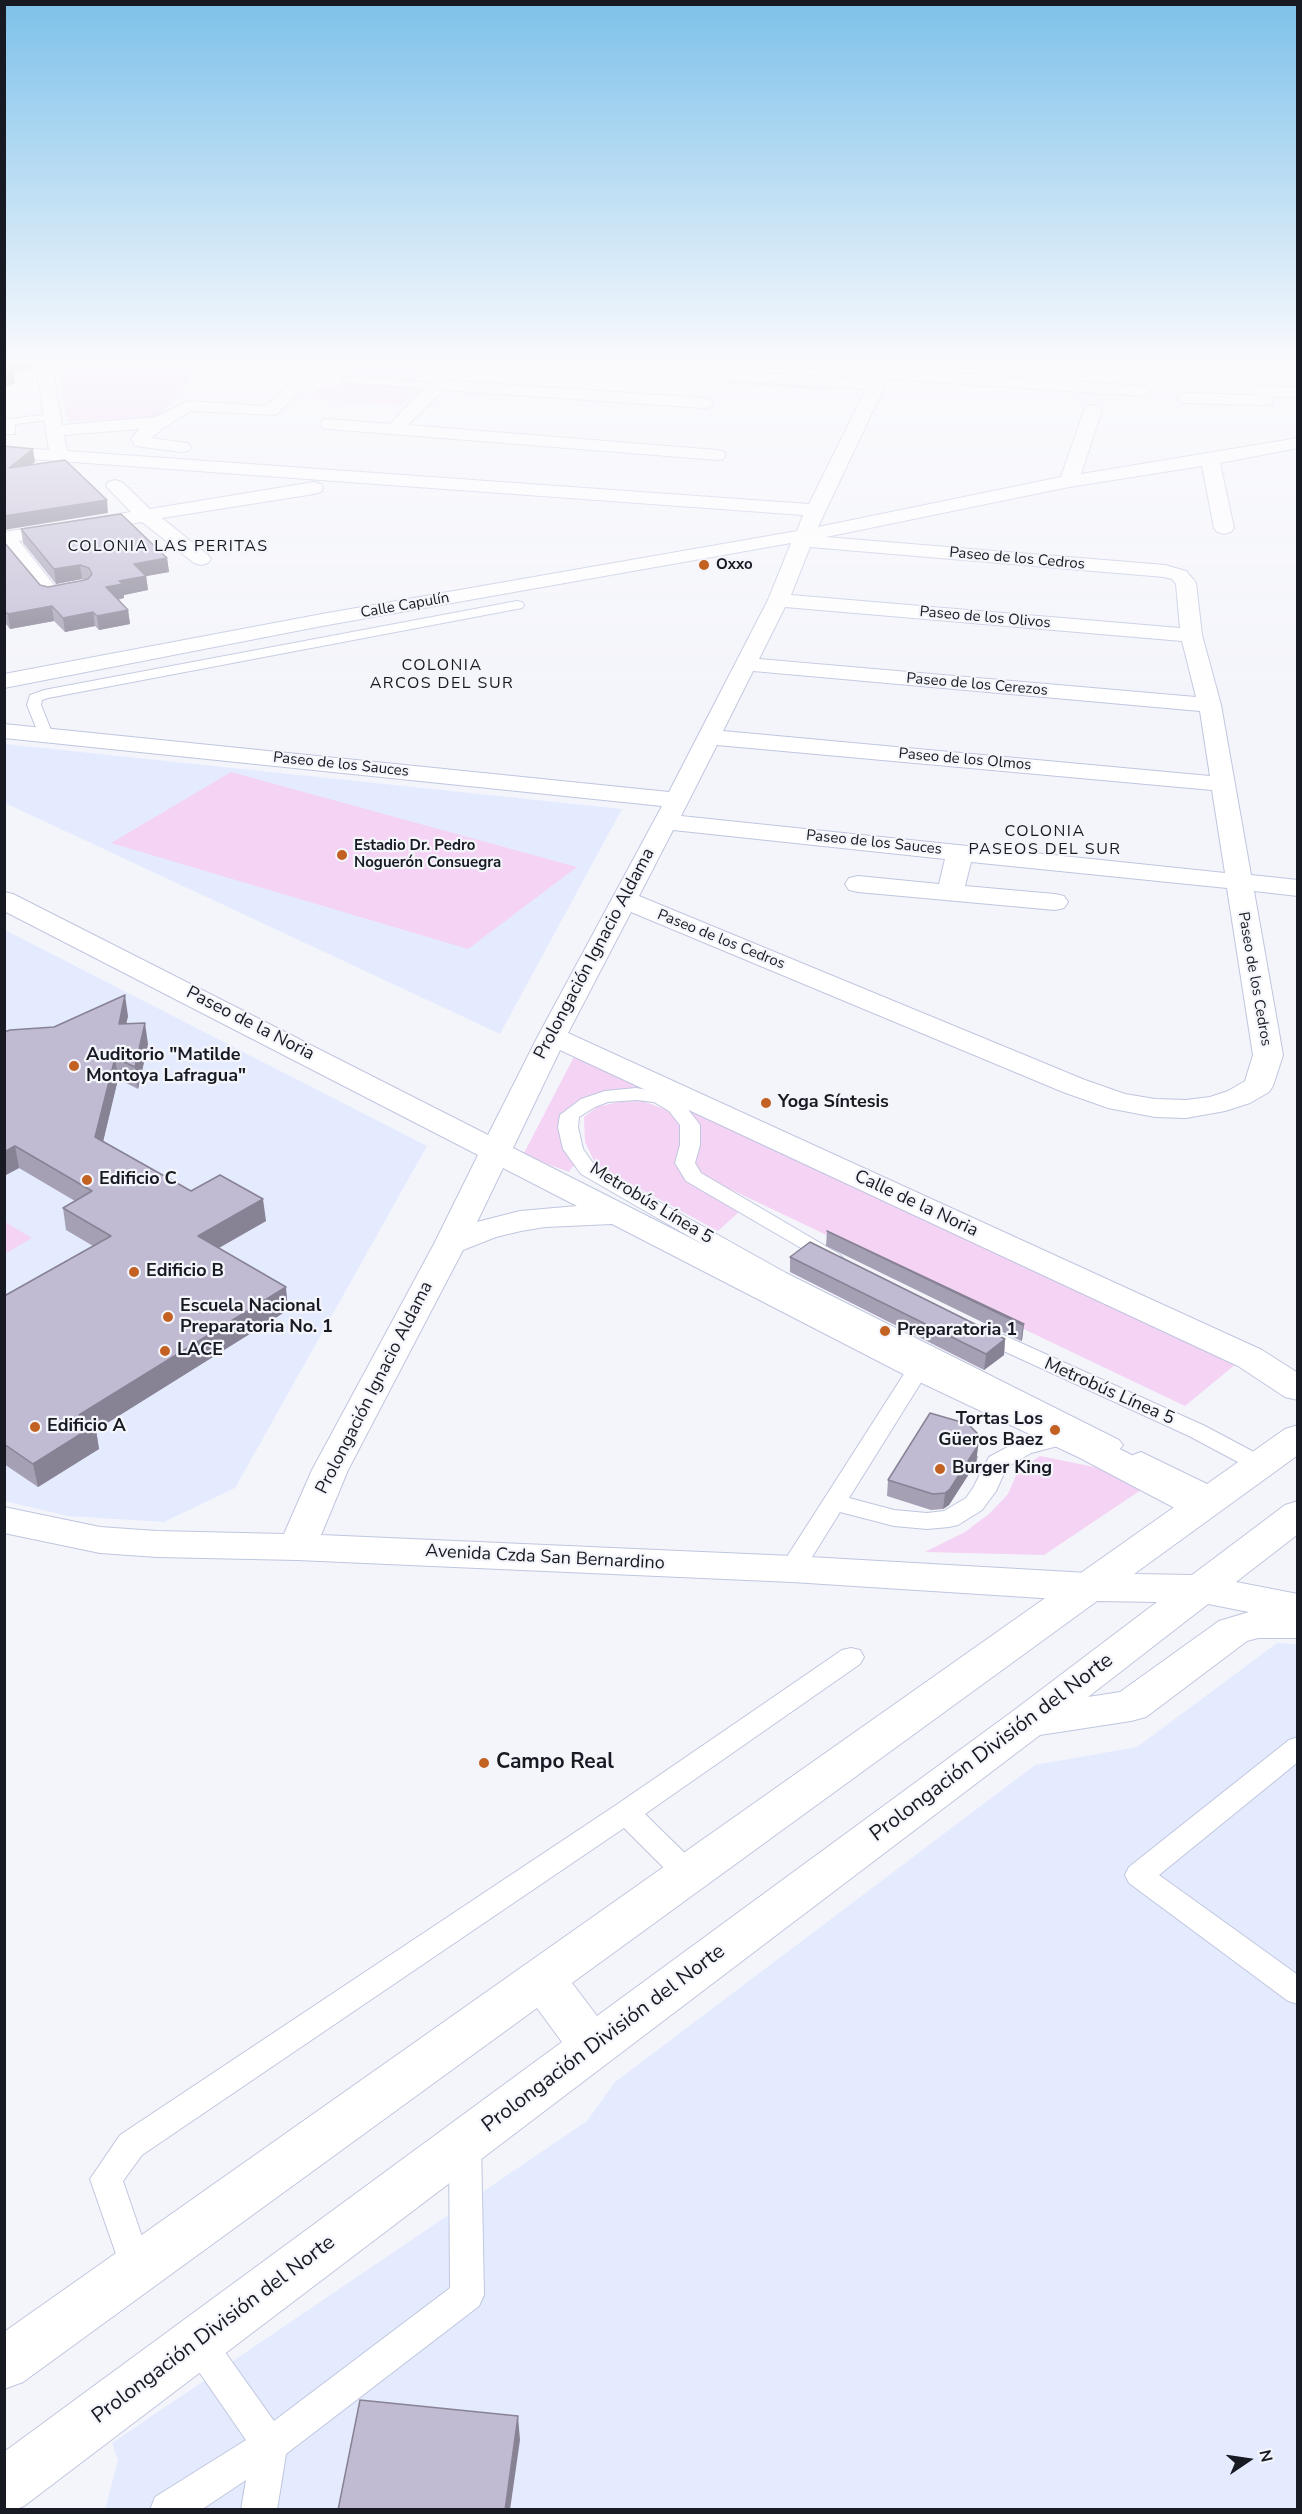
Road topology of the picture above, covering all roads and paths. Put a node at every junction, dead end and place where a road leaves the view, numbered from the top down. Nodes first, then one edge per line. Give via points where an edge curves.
1 (344, 477) edge
2 (833, 477) edge
3 (1070, 477) edge
4 (1093, 477) edge
5 (1214, 477) edge
6 (366, 479) junction
7 (1069, 481) junction
8 (115, 486) dead end
9 (147, 515) junction
10 (1224, 528) dead end
11 (809, 529) junction
12 (5, 538) edge
13 (201, 559) dead end
14 (82, 587) edge
15 (778, 600) junction
16 (517, 605) dead end
17 (1191, 635) junction
18 (744, 664) junction
19 (4, 681) edge
20 (1210, 705) junction
21 (4, 731) edge
22 (46, 735) junction
23 (709, 737) junction
24 (1222, 783) junction
25 (671, 811) junction
26 (960, 852) junction
27 (1238, 882) junction
28 (858, 884) dead end
29 (1298, 888) edge
30 (950, 893) junction
31 (623, 899) junction
32 (4, 900) edge
33 (1055, 902) dead end
34 (552, 1036) junction
35 (494, 1151) junction
36 (616, 1214) junction
37 (450, 1244) junction
38 (849, 1267) edge
39 (961, 1322) edge
40 (919, 1368) junction
41 (1291, 1375) edge
42 (1065, 1437) junction
43 (1298, 1437) edge
44 (1259, 1464) junction
45 (834, 1502) junction
46 (1207, 1502) junction
47 (1298, 1514) edge
48 (4, 1520) edge
49 (297, 1547) junction
50 (792, 1569) junction
51 (1088, 1587) junction
52 (1200, 1589) junction
53 (1298, 1608) edge
54 (1298, 1624) edge
55 (851, 1657) dead end
56 (1028, 1722) junction
57 (1298, 1747) edge
58 (626, 1813) junction
59 (688, 1874) junction
60 (542, 1978) junction
61 (1298, 1992) edge
62 (593, 2047) junction
63 (465, 2143) junction
64 (136, 2269) junction
65 (198, 2342) junction
66 (4, 2364) edge
67 (270, 2445) junction
68 (4, 2486) edge
69 (168, 2510) edge
70 (259, 2510) edge

1 - 6 street
2 - 11 street, Prolongación Ignacio Aldama
3 - 7 street
4 - 7 street
5 - 10 street
6 - 9 street
6 - 11 street
7 - 11 street
8 - 9 street
9 - 12 street
9 - 13 street
11 - 15 street, Prolongación Ignacio Aldama
11 - 17 street, Paseo de los Cedros via 1165,571 1179,575 1186,583
11 - 19 street, Calle Capulín
12 - 14 street via 51,593
15 - 17 street, Paseo de los Olivos
15 - 18 street, Prolongación Ignacio Aldama
16 - 22 lane via 44,694 35,698 34,705
17 - 20 street, Paseo de los Cedros
18 - 20 street, Paseo de los Cerezos
18 - 23 street, Prolongación Ignacio Aldama
20 - 24 street, Paseo de los Cedros
21 - 22 street, Paseo de los Sauces
22 - 25 street, Paseo de los Sauces
23 - 24 street, Paseo de los Olmos
23 - 25 street, Prolongación Ignacio Aldama
24 - 27 street, Paseo de los Cedros
25 - 26 street, Paseo de los Sauces
25 - 31 street, Prolongación Ignacio Aldama
26 - 27 street, Paseo de los Sauces
26 - 30 street
27 - 29 street, Paseo de los Sauces
27 - 31 street, Paseo de los Cedros via 1268,1055 1258,1086 1230,1100 1186,1109 1119,1102 1074,1086
28 - 30 street
30 - 33 street
31 - 34 street, Prolongación Ignacio Aldama
32 - 35 street, Paseo de la Noria
34 - 35 street, Prolongación Ignacio Aldama
34 - 41 street, Calle de la Noria
35 - 36 street
35 - 37 street, Prolongación Ignacio Aldama
36 - 37 street via 520,1221
36 - 40 street
37 - 49 street, Prolongación Ignacio Aldama via 330,1470
38 - 46 lane, Metrobús Línea 5 via 693,1177 685,1163 690,1125 676,1107 659,1097 605,1097 570,1115 568,1127 573,1149 588,1170 778,1278
39 - 44 lane, Metrobús Línea 5 via 1197,1431
40 - 42 street
40 - 45 lane
42 - 45 lane via 1023,1448 997,1462 974,1504 949,1520 894,1518
42 - 46 street
43 - 44 street
44 - 46 street
45 - 50 lane
46 - 51 street
47 - 52 street, Prolongación División del Norte
48 - 49 street, Avenida Czda San Bernardino via 100,1540
49 - 50 street, Avenida Czda San Bernardino
50 - 51 street, Avenida Czda San Bernardino
51 - 52 street, Avenida Czda San Bernardino
51 - 59 street
52 - 53 street, Avenida Czda San Bernardino
52 - 56 street, Prolongación División del Norte
54 - 56 street via 1258,1624 1233,1631 1131,1706
55 - 58 lane
56 - 62 street, Prolongación División del Norte
57 - 61 lane via 1139,1875
58 - 59 lane
58 - 64 lane via 131,2145 106,2179
59 - 60 street
60 - 62 street
60 - 64 street
62 - 63 street, Prolongación División del Norte
63 - 65 street, Prolongación División del Norte
63 - 67 lane via 467,2295
64 - 66 street
65 - 67 lane
65 - 68 street, Prolongación División del Norte
67 - 69 lane
67 - 70 lane

